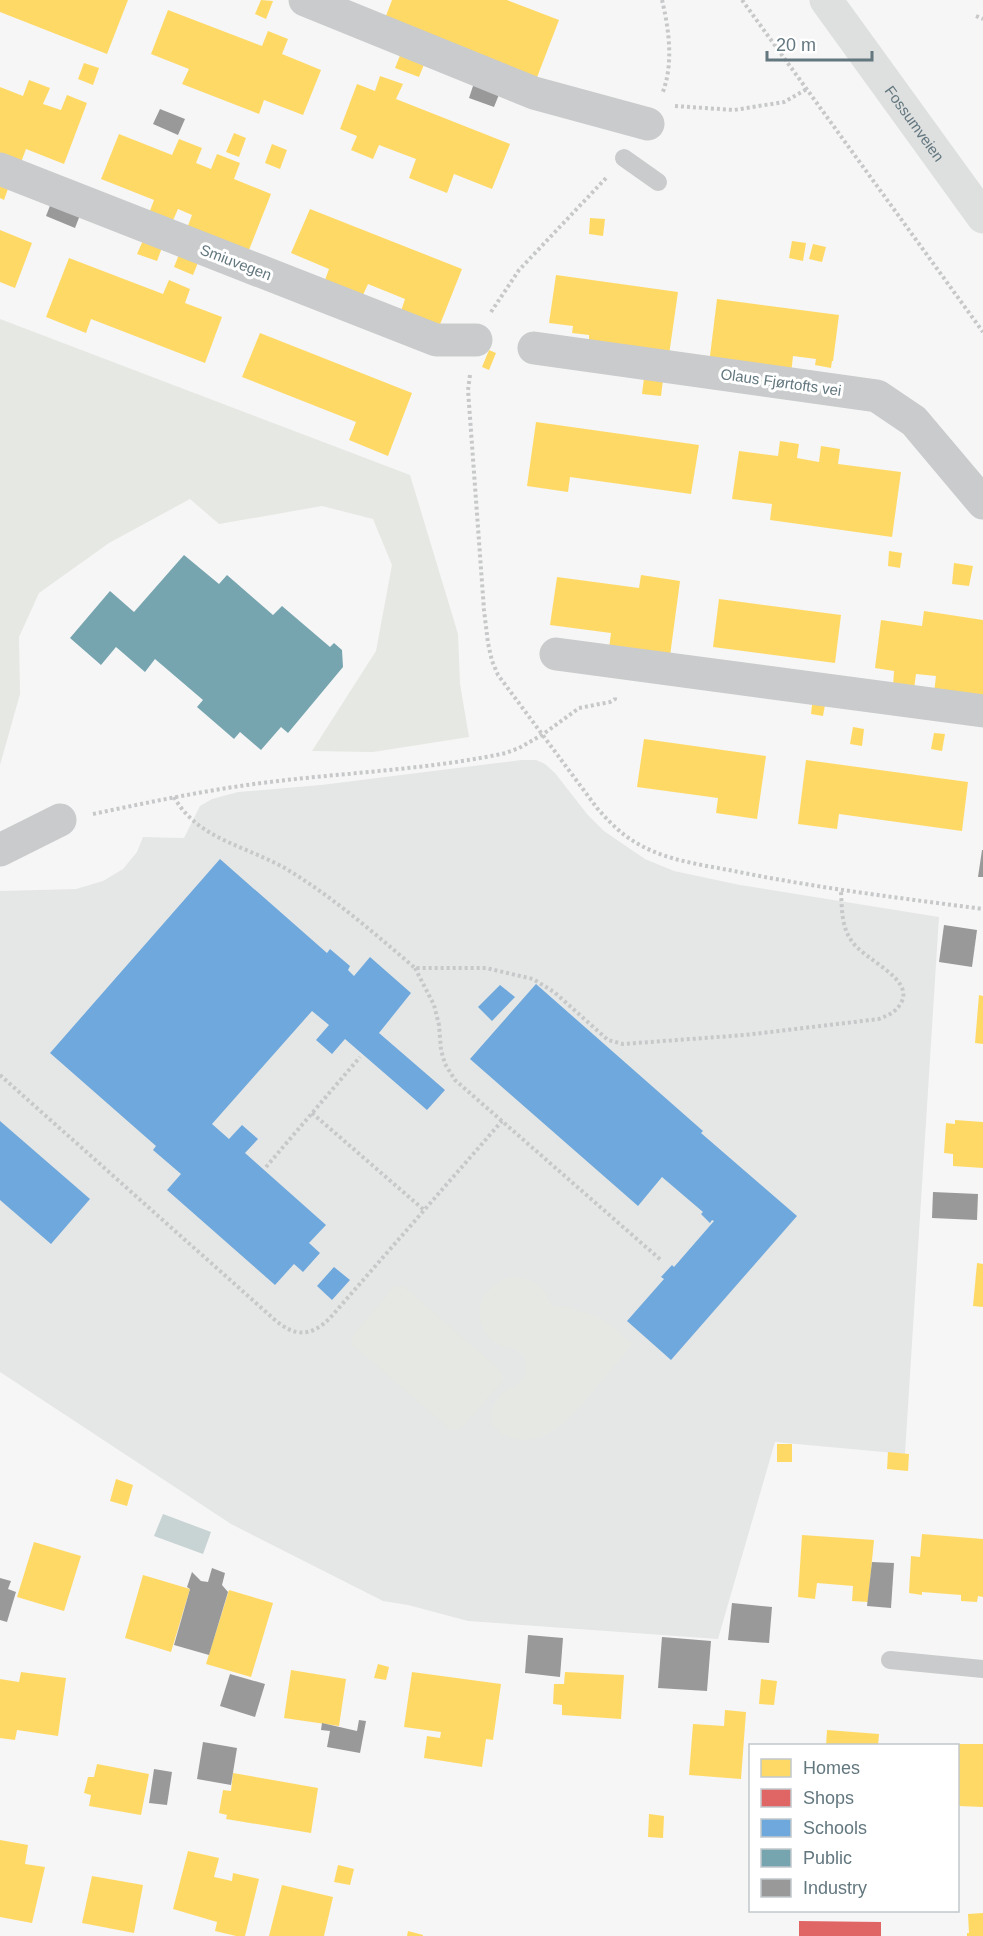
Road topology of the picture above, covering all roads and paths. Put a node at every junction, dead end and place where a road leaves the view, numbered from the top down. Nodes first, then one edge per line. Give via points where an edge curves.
1 (305, 0) edge
2 (742, 0) edge
3 (826, 0) edge
4 (976, 16) dead end
5 (983, 19) edge
6 (807, 89) junction
7 (658, 115) joint
8 (624, 158) dead end
9 (0, 169) edge
10 (658, 182) dead end
11 (983, 216) edge
12 (983, 332) edge
13 (476, 340) dead end
14 (534, 348) dead end
15 (983, 503) edge
16 (556, 654) dead end
17 (619, 662) junction
18 (983, 711) edge
19 (542, 735) junction
20 (174, 797) junction
21 (60, 820) joint
22 (0, 850) edge
23 (842, 891) junction
24 (983, 909) edge
25 (414, 968) junction
26 (360, 1057) dead end
27 (0, 1075) edge
28 (312, 1113) junction
29 (502, 1121) junction
30 (266, 1167) dead end
31 (424, 1210) junction
32 (662, 1261) dead end
33 (890, 1660) dead end
34 (983, 1669) edge

1 - 7 street via 534,93
2 - 6 path
3 - 11 street, Fossumveien
4 - 5 path
6 - 7 path via 784,102
6 - 12 path
8 - 10 lane
9 - 13 street, Smiuvegen via 436,340
14 - 15 street, Olaus Fjørtofts vei via 877,396 914,421
16 - 17 street
17 - 18 street
17 - 19 path via 613,701 579,708
19 - 20 path via 519,748 489,756
19 - 23 path via 597,808 642,846 679,860
20 - 21 path
20 - 25 path via 198,826 287,869 359,920
21 - 22 street
23 - 24 path
23 - 25 path via 843,924 851,941 903,987 900,1005 879,1019 623,1044 608,1040 554,992 533,979 486,968
25 - 29 path via 434,1005 445,1064 455,1080
26 - 28 path
27 - 31 path via 291,1331 303,1333 321,1327
28 - 30 path
28 - 31 path
29 - 31 path
29 - 32 path
33 - 34 lane

